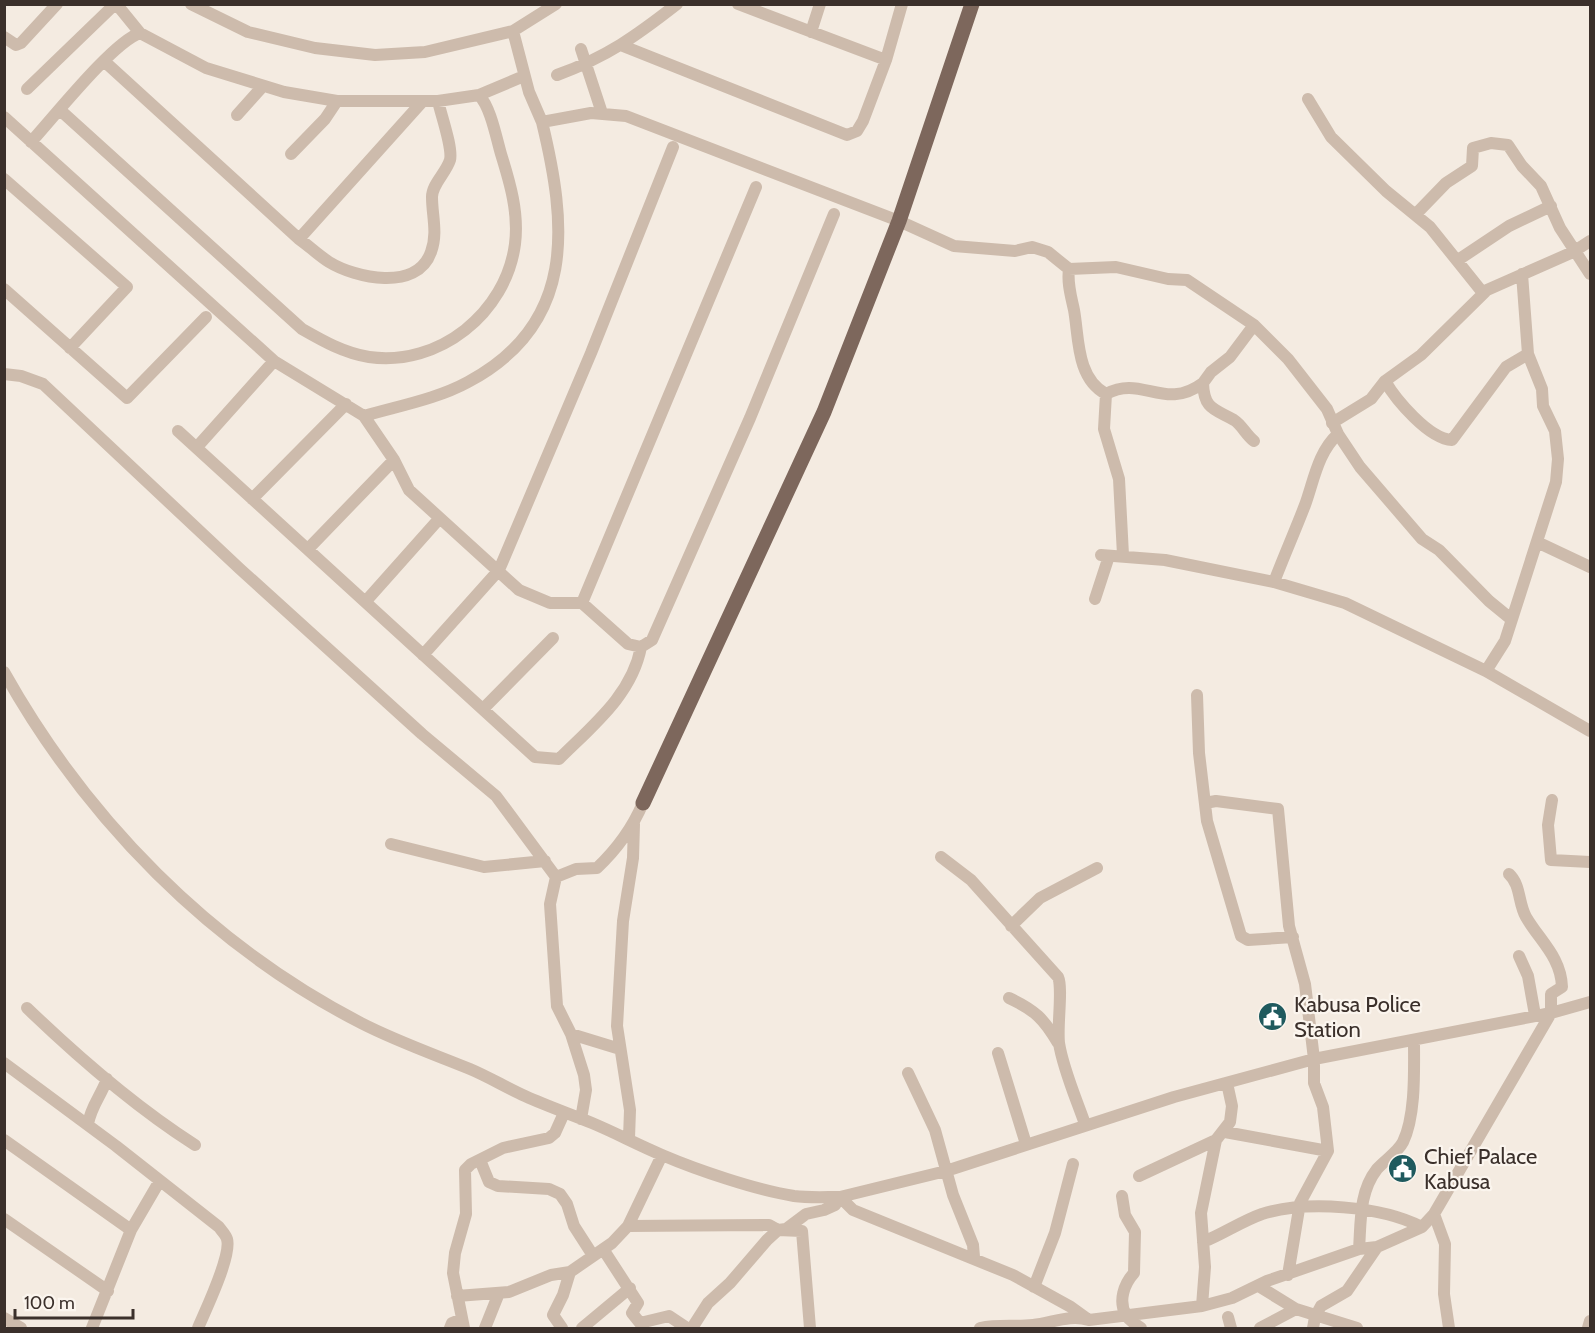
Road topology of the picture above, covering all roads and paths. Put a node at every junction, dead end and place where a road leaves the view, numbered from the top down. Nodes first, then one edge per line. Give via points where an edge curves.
1 (57, 4) edge
2 (191, 4) edge
3 (556, 4) edge
4 (677, 4) edge
5 (738, 4) edge
6 (820, 4) edge
7 (902, 4) edge
8 (972, 4) edge
9 (754, 7) edge
10 (513, 31) junction
11 (811, 32) junction
12 (140, 33) junction
13 (4, 37) edge
14 (623, 46) junction
15 (581, 49) dead end
16 (886, 60) junction
17 (104, 61) junction
18 (586, 64) junction
19 (557, 75) dead end
20 (524, 76) junction
21 (263, 86) junction
22 (27, 89) dead end
23 (479, 95) junction
24 (1308, 99) dead end
25 (337, 101) junction
26 (438, 101) junction
27 (422, 102) junction
28 (60, 110) junction
29 (602, 113) junction
30 (237, 115) dead end
31 (4, 117) edge
32 (542, 122) junction
33 (31, 142) junction
34 (673, 147) dead end
35 (291, 154) dead end
36 (4, 179) edge
37 (756, 187) dead end
38 (1551, 206) junction
39 (834, 214) dead end
40 (1416, 214) junction
41 (899, 221) junction
42 (299, 239) junction
43 (1590, 241) edge
44 (1576, 251) junction
45 (1458, 260) junction
46 (1069, 268) junction
47 (1522, 274) junction
48 (1590, 274) edge
49 (4, 289) edge
50 (1484, 293) junction
51 (206, 317) dead end
52 (1254, 325) junction
53 (70, 348) junction
54 (1528, 354) junction
55 (274, 361) junction
56 (4, 374) edge
57 (1385, 381) junction
58 (1203, 383) junction
59 (1106, 394) junction
60 (346, 404) junction
61 (364, 416) junction
62 (1335, 429) junction
63 (178, 431) dead end
64 (1254, 441) dead end
65 (197, 447) junction
66 (393, 459) junction
67 (252, 499) junction
68 (439, 519) junction
69 (1537, 542) junction
70 (308, 549) junction
71 (1123, 555) junction
72 (1590, 567) edge
73 (500, 570) junction
74 (1274, 582) junction
75 (1095, 599) dead end
76 (366, 601) junction
77 (582, 603) junction
78 (1511, 619) junction
79 (553, 638) dead end
80 (641, 647) junction
81 (423, 655) junction
82 (1486, 671) junction
83 (4, 672) edge
84 (1197, 695) dead end
85 (483, 709) junction
86 (1590, 731) edge
87 (1552, 800) dead end
88 (643, 803) joint
89 (1205, 803) junction
90 (634, 824) junction
91 (391, 844) dead end
92 (941, 858) dead end
93 (545, 861) junction
94 (1590, 862) edge
95 (1097, 868) dead end
96 (1509, 873) dead end
97 (556, 877) junction
98 (1011, 926) junction
99 (1293, 937) junction
100 (1519, 956) dead end
101 (1009, 998) dead end
102 (1590, 1002) edge
103 (27, 1008) dead end
104 (1551, 1013) junction
105 (1535, 1015) junction
106 (571, 1034) junction
107 (1414, 1040) junction
108 (1059, 1044) junction
109 (620, 1049) junction
110 (998, 1053) dead end
111 (1314, 1059) junction
112 (4, 1064) edge
113 (908, 1073) dead end
114 (107, 1079) junction
115 (1227, 1083) junction
116 (564, 1113) junction
117 (581, 1119) junction
118 (88, 1124) junction
119 (1085, 1124) junction
120 (1220, 1136) junction
121 (629, 1138) junction
122 (4, 1140) edge
123 (1026, 1144) junction
124 (195, 1145) dead end
125 (1328, 1151) junction
126 (662, 1155) junction
127 (480, 1160) junction
128 (1073, 1164) dead end
129 (946, 1171) junction
130 (1139, 1176) dead end
131 (159, 1182) junction
132 (1122, 1196) dead end
133 (840, 1197) junction
134 (1300, 1209) junction
135 (1360, 1209) junction
136 (1434, 1214) junction
137 (4, 1219) edge
138 (628, 1226) junction
139 (1422, 1227) junction
140 (131, 1230) junction
141 (778, 1230) junction
142 (1203, 1242) junction
143 (1377, 1247) junction
144 (1359, 1249) junction
145 (598, 1251) junction
146 (974, 1257) junction
147 (570, 1272) junction
148 (1288, 1275) junction
149 (1034, 1287) junction
150 (1260, 1287) junction
151 (630, 1288) junction
152 (108, 1291) junction
153 (499, 1293) junction
154 (457, 1296) junction
155 (1202, 1306) junction
156 (1296, 1309) junction
157 (1126, 1316) junction
158 (4, 1318) edge
159 (1075, 1318) edge
160 (1590, 1321) edge
161 (1314, 1323) edge
162 (463, 1324) edge
163 (21, 1329) edge
164 (92, 1329) edge
165 (198, 1329) edge
166 (450, 1329) edge
167 (485, 1329) edge
168 (561, 1329) edge
169 (582, 1329) edge
170 (687, 1329) edge
171 (692, 1329) edge
172 (810, 1329) edge
173 (980, 1329) edge
174 (1141, 1329) edge
175 (1260, 1329) edge
176 (1357, 1329) edge
177 (1449, 1329) edge
178 (1588, 1329) edge

1 - 13 street via 21,43 16,45
2 - 10 street via 248,32 315,48 375,55 425,52
3 - 10 street
4 - 14 street
5 - 9 street
6 - 11 street
7 - 16 street
8 - 41 main road
9 - 11 street
10 - 20 street
11 - 16 street
12 - 17 street
12 - 21 street via 206,68
12 - 22 street via 118,6 113,6
14 - 16 street via 847,135 857,131
14 - 18 street
15 - 18 street
17 - 28 street
17 - 42 street
18 - 19 street
18 - 29 street
20 - 23 street
20 - 32 street
21 - 25 street
21 - 30 street
23 - 26 street
23 - 28 street via 499,147 515,208 515,242 508,274 489,306 462,334 426,352 385,358 331,345 302,328
24 - 40 street via 1331,136 1386,191
25 - 27 street
25 - 35 street
26 - 27 street
26 - 42 street via 451,155 432,195 435,231 431,254 425,263 403,276 371,277 330,262
27 - 42 street
28 - 33 street
29 - 32 street
29 - 41 street via 651,123
31 - 33 street
32 - 61 street via 556,180 560,229 555,277 535,324 504,358 467,383
33 - 55 street
34 - 73 street
36 - 53 street via 127,287
37 - 77 street
38 - 40 street via 1541,186 1510,147 1491,143 1473,148 1472,166 1446,183
38 - 44 street
38 - 45 street via 1509,226
39 - 80 street via 652,640
40 - 45 street
41 - 46 street via 959,247 1041,249
41 - 88 main road via 824,412
43 - 44 street
44 - 47 street
44 - 48 street
45 - 50 street
46 - 52 street via 1116,267 1187,280
46 - 59 street via 1080,360
47 - 50 street
47 - 54 street
49 - 53 street
50 - 57 street via 1421,355
51 - 53 street via 129,398
52 - 58 street via 1230,357 1210,372
52 - 62 street via 1288,359 1327,410
54 - 57 street via 1506,367 1452,440 1444,439 1408,412
54 - 69 street via 1542,388 1543,406 1555,431 1557,446 1556,482
55 - 60 street
55 - 65 street
56 - 93 street via 42,384 240,569 496,796
57 - 62 street
58 - 59 street via 1178,396 1126,387
58 - 64 street via 1206,401 1212,409 1236,421
59 - 71 street via 1104,429 1119,479
60 - 61 street
60 - 67 street
61 - 66 street
62 - 74 street via 1317,466
62 - 78 street via 1360,467 1422,539 1439,550
63 - 65 street
65 - 67 street
66 - 68 street via 409,490
66 - 70 street
67 - 70 street
68 - 73 street
68 - 76 street
69 - 72 street
69 - 78 street
70 - 76 street
71 - 74 street
71 - 75 street via 1105,555
73 - 77 street via 519,590 535,599
73 - 81 street
74 - 82 street via 1345,603
76 - 81 street
77 - 80 street via 628,644
78 - 82 street via 1505,640
79 - 85 street
80 - 85 street via 637,668 627,687 559,759 535,757
81 - 85 street
82 - 86 street
83 - 116 street via 87,797 131,849 179,896 233,939 282,976 362,1024
84 - 89 street
87 - 94 street via 1548,825 1551,860
88 - 90 street
89 - 99 street via 1241,936 1248,940
89 - 99 street via 1278,809
90 - 97 street via 597,868 576,869
90 - 109 street via 623,921 617,1026
91 - 93 street via 484,867
92 - 98 street via 971,880
93 - 97 street
95 - 98 street via 1040,898
96 - 104 street via 1522,899 1524,915 1557,964 1562,987 1551,994
97 - 106 street via 550,904 557,1006
98 - 108 street via 1060,983
99 - 111 street via 1305,984
100 - 105 street via 1528,976
101 - 108 street via 1032,1009
102 - 104 street
103 - 114 street
104 - 105 street
104 - 136 street
105 - 107 street
106 - 109 street
106 - 117 street via 586,1090
107 - 111 street
107 - 135 street via 1414,1097 1403,1142 1376,1170
108 - 119 street
109 - 121 street via 630,1110
110 - 123 street
111 - 115 street
111 - 125 street via 1314,1083 1323,1107
112 - 118 street
113 - 129 street via 935,1130
114 - 118 street via 91,1107
114 - 124 street
115 - 119 street
115 - 120 street via 1232,1106 1230,1122
116 - 117 street
116 - 127 street via 549,1138 511,1146
117 - 121 street
118 - 131 street
119 - 123 street
120 - 125 street
120 - 130 street
120 - 142 street via 1202,1213
121 - 126 street
122 - 140 street
123 - 129 street
125 - 134 street via 1310,1181
126 - 133 street via 795,1196
126 - 138 street
127 - 145 street via 489,1182 498,1186 549,1189 560,1194 574,1226
127 - 154 street via 465,1170 466,1214 454,1253
128 - 149 street via 1056,1233
129 - 133 street
129 - 146 street
131 - 140 street
131 - 165 street via 219,1227 227,1239 213,1295
132 - 157 street via 1125,1215 1135,1232 1134,1273 1122,1292
133 - 141 street via 824,1210 806,1214 786,1229
133 - 146 street via 853,1210 934,1245
134 - 135 street
134 - 142 street via 1263,1214
134 - 148 street
135 - 139 street via 1403,1217
135 - 144 street
136 - 139 street
136 - 177 street via 1445,1244 1443,1294
137 - 152 street
138 - 141 street via 769,1225
138 - 145 street
139 - 143 street
140 - 152 street
141 - 171 street via 708,1303
141 - 172 street via 801,1231
142 - 155 street
143 - 144 street
143 - 161 street via 1347,1291 1321,1306
144 - 148 street
145 - 147 street
145 - 151 street
146 - 149 street
147 - 153 street
147 - 168 street via 551,1315
148 - 150 street
149 - 159 street
150 - 155 street
150 - 156 street
151 - 169 street
151 - 170 street via 638,1303 632,1313 640,1323 669,1316
152 - 164 street
153 - 154 street
153 - 167 street
154 - 162 street
155 - 157 street
156 - 161 street
156 - 175 street
157 - 159 street
157 - 174 street
158 - 163 street
159 - 173 street via 1032,1326 1000,1324
160 - 178 street
161 - 176 street
162 - 166 street via 452,1323

